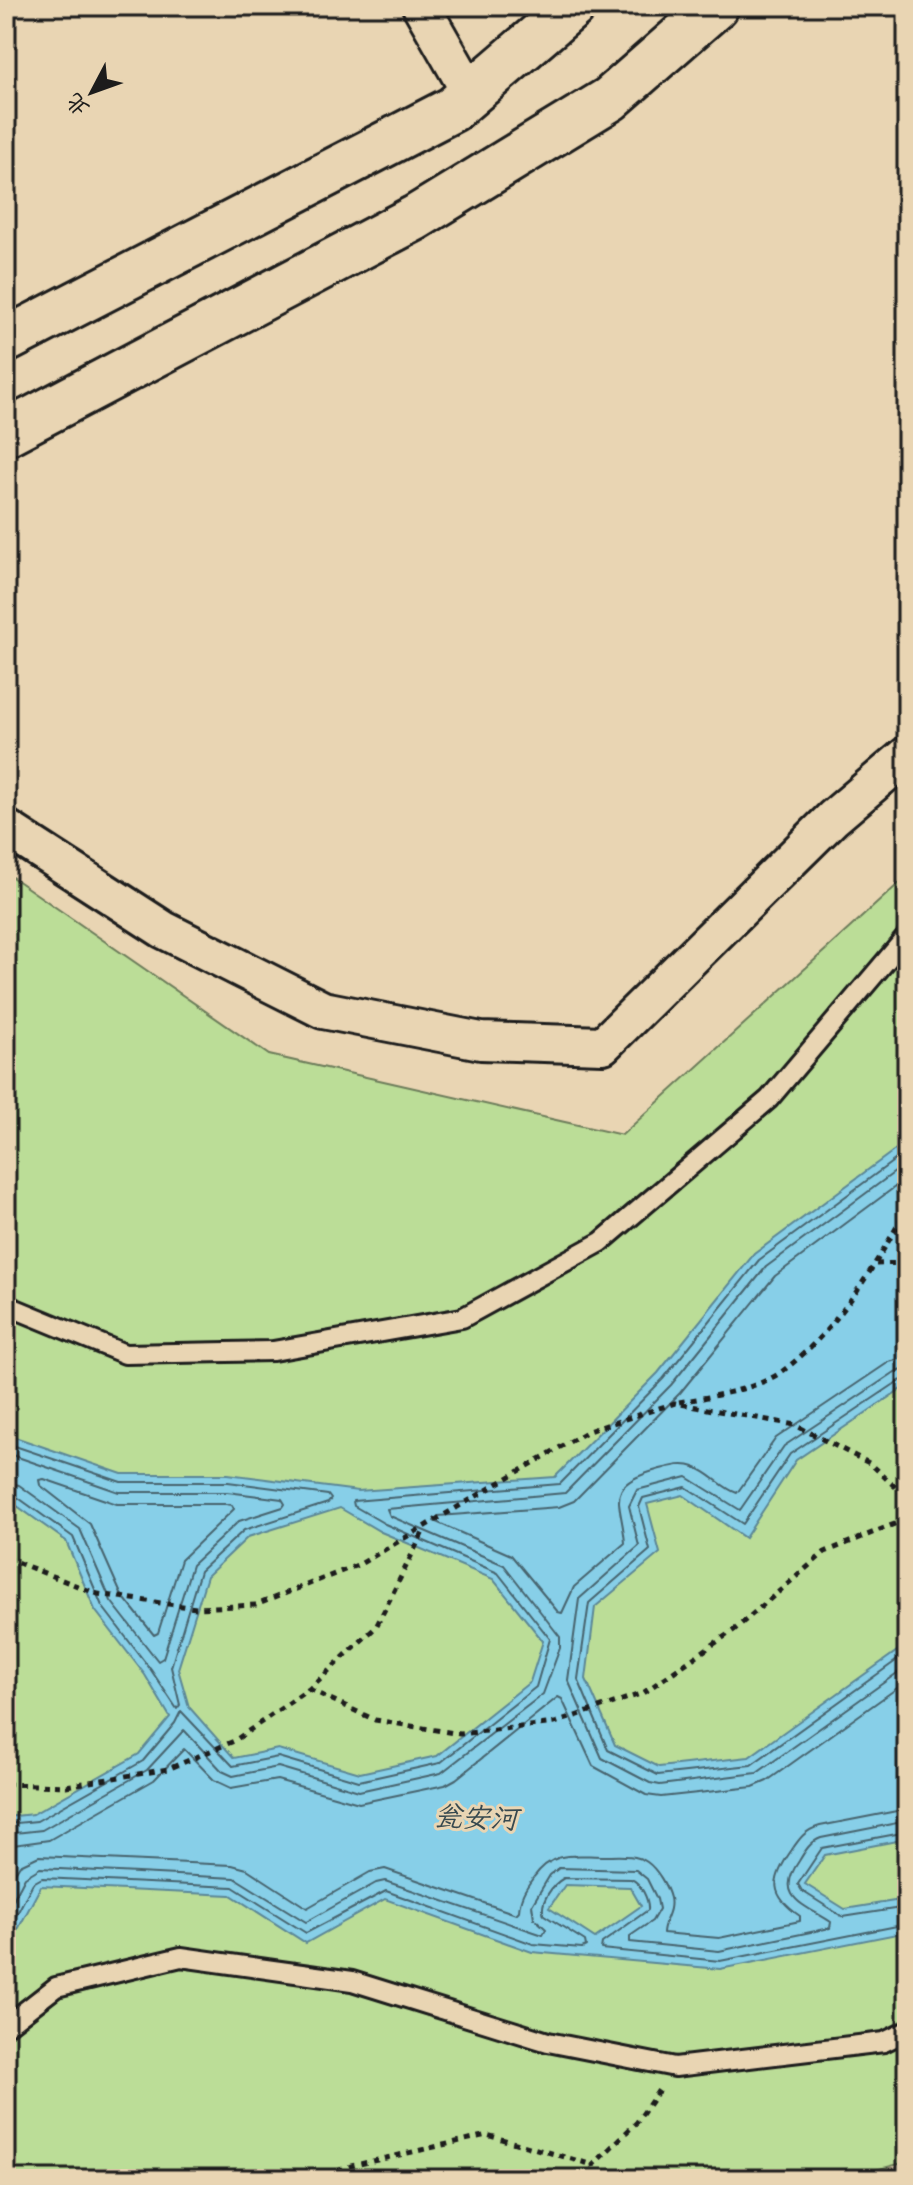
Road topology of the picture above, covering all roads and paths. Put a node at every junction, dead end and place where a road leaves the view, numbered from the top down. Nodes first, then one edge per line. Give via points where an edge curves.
1 (421, 6) edge
2 (573, 6) edge
3 (716, 6) edge
4 (471, 94) junction
5 (6, 340) edge
6 (6, 433) edge
7 (907, 755) edge
8 (6, 828) edge
9 (907, 936) edge
10 (907, 1209) edge
11 (907, 1263) edge
12 (876, 1264) junction
13 (6, 1305) edge
14 (675, 1403) junction
15 (907, 1498) edge
16 (907, 1519) edge
17 (425, 1528) junction
18 (6, 1558) edge
19 (309, 1689) junction
20 (6, 1784) edge
21 (6, 2026) edge
22 (907, 2031) edge
23 (675, 2067) junction
24 (593, 2165) junction
25 (315, 2179) edge
26 (596, 2179) edge

1 - 4 street
2 - 4 main road
3 - 6 main road via 610,99 415,218
4 - 5 main road via 453,109
7 - 8 street via 833,818 603,1045 481,1041 323,1010 164,930
9 - 13 lane via 769,1099 601,1242 462,1318 273,1351 125,1354
10 - 12 path
11 - 12 path
12 - 14 path via 831,1325 783,1372 726,1395
14 - 15 path via 795,1425 871,1464
14 - 17 path via 588,1431
16 - 19 path via 825,1552 734,1630 643,1693 555,1723 460,1734 375,1720
17 - 18 path via 360,1564 256,1605 196,1608 98,1594
17 - 19 path via 376,1627
19 - 20 path via 234,1741 168,1769 66,1786
21 - 23 lane via 56,1987 181,1957 352,1981 548,2042
22 - 23 lane via 884,2042
23 - 24 path via 637,2122
24 - 25 path via 487,2135
24 - 26 path

